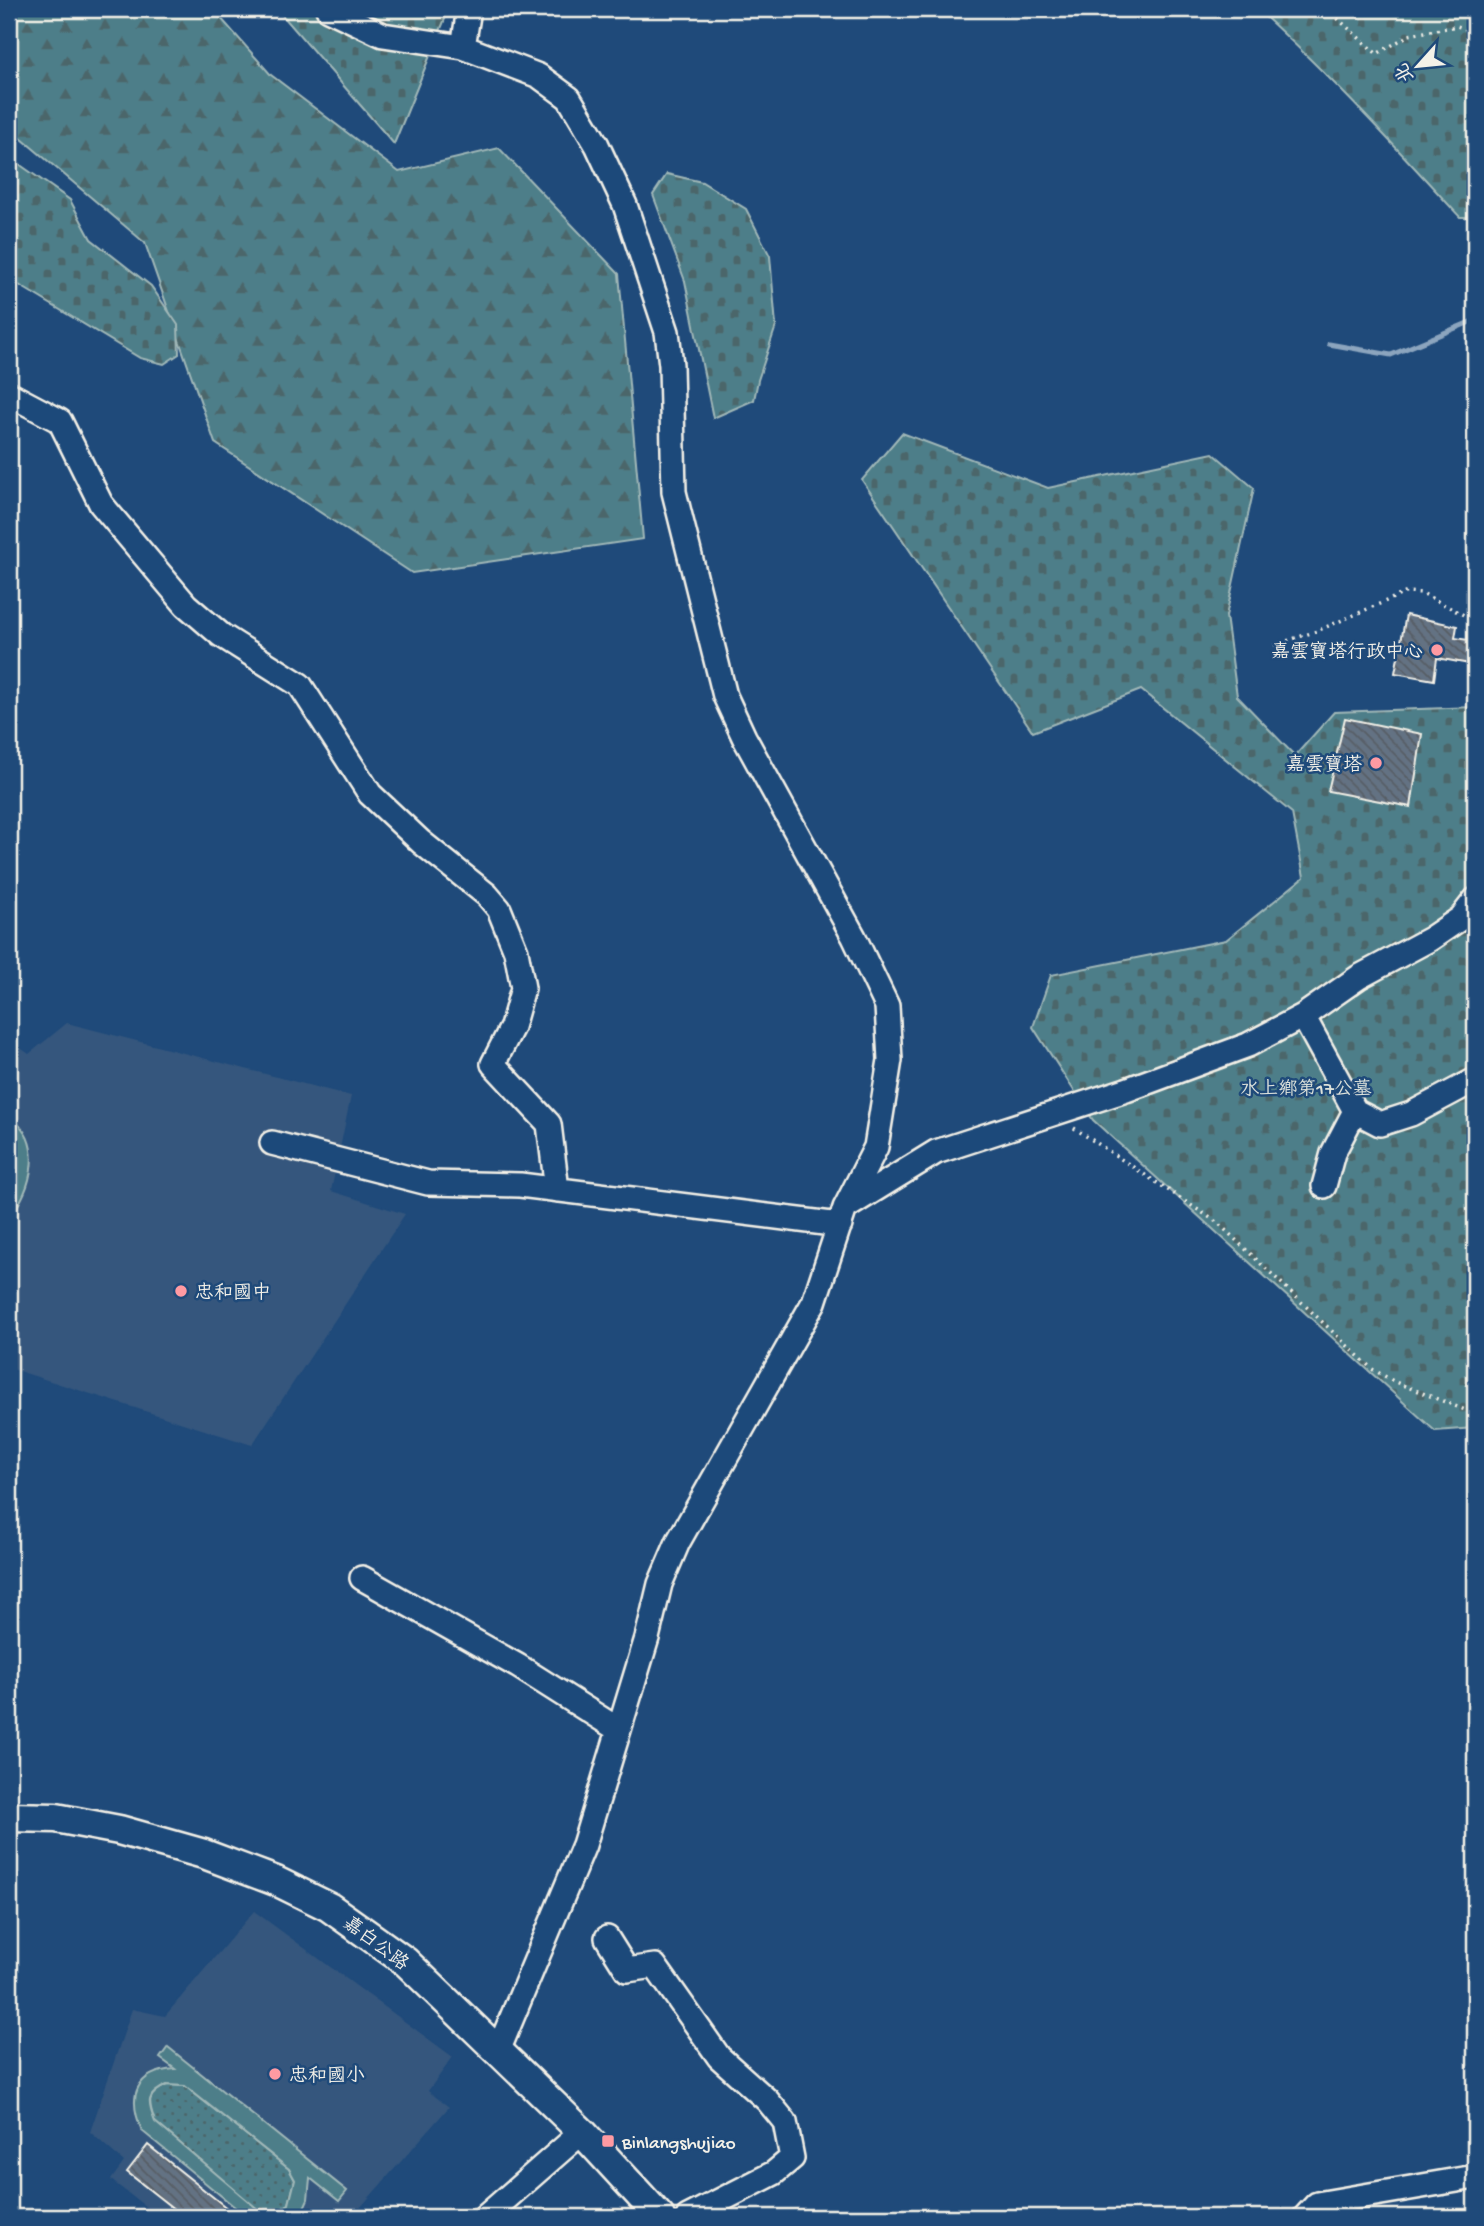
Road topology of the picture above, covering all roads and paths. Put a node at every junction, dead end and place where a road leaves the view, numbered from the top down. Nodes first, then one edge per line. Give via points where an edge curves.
1 (328, 9) edge
2 (469, 9) edge
3 (1327, 9) edge
4 (1475, 32) edge
5 (463, 47) junction
6 (9, 394) edge
7 (1475, 621) edge
8 (1274, 645) dead end
9 (1471, 916) edge
10 (1303, 1016) junction
11 (1475, 1080) edge
12 (1355, 1111) junction
13 (1052, 1114) junction
14 (272, 1143) dead end
15 (1324, 1186) dead end
16 (557, 1190) junction
17 (843, 1217) junction
18 (1475, 1414) edge
19 (362, 1578) dead end
20 (619, 1730) junction
21 (9, 1817) edge
22 (607, 1938) dead end
23 (498, 2051) junction
24 (582, 2132) junction
25 (1475, 2177) edge
26 (485, 2217) edge
27 (660, 2217) edge
28 (688, 2217) edge
29 (1305, 2217) edge

1 - 5 street via 383,35
2 - 5 street
3 - 4 path via 1377,54 1409,35 1457,26
5 - 17 street via 540,76 569,98 597,145 629,217 667,332 674,492 725,696 887,1006 890,1060 876,1147
6 - 16 street via 60,421 101,504 186,605 221,635 300,685 370,794 499,909 516,951 523,988 512,1027 493,1064 549,1124
7 - 8 path via 1422,593 1407,592
9 - 10 street via 1359,976
10 - 12 street
10 - 13 street via 1248,1045
11 - 12 street via 1411,1114 1380,1124
12 - 15 street via 1333,1153
13 - 17 street via 936,1152
13 - 18 path via 1218,1223 1372,1370
14 - 16 street via 428,1182
16 - 17 street
17 - 20 street via 814,1303 678,1542 660,1584
19 - 20 street
20 - 23 street via 584,1845
21 - 23 main road, 嘉白公路 via 56,1818 120,1830 276,1881 329,1907 407,1962
22 - 28 street via 627,1970 655,1966 719,2057 785,2122 792,2158 774,2173
23 - 24 main road, 嘉白公路
24 - 26 street
24 - 27 main road, 嘉白公路
25 - 29 street via 1317,2204

